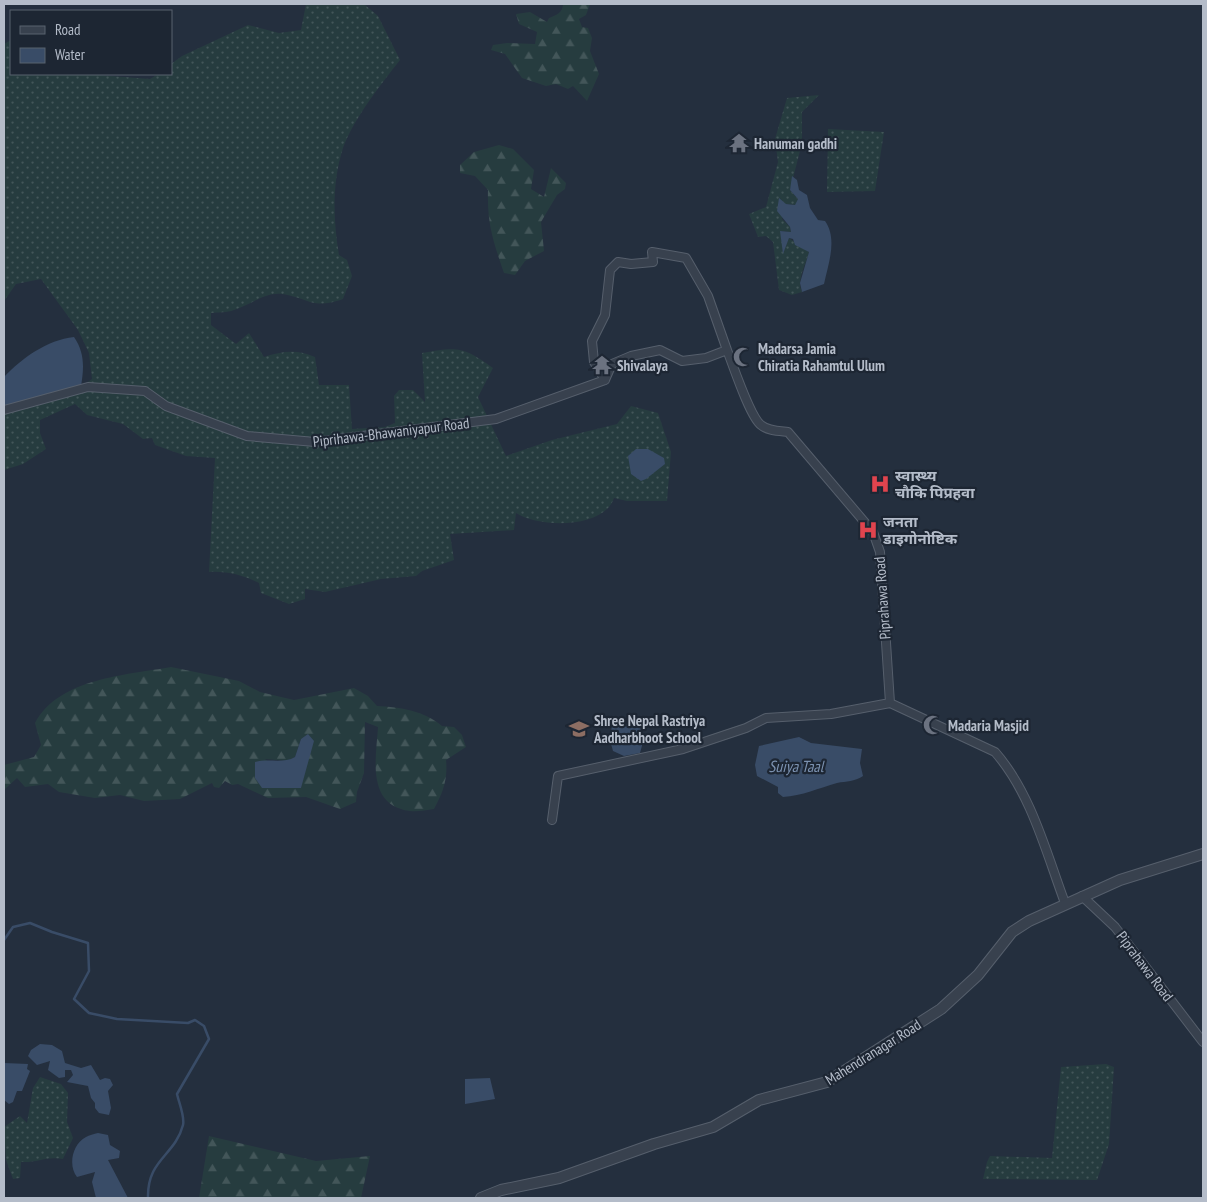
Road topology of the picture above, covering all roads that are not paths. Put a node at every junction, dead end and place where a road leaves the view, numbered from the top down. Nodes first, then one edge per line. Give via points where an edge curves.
1 (726, 350) junction
2 (605, 380) junction
3 (4, 410) edge
4 (890, 703) junction
5 (552, 820) dead end
6 (1203, 854) edge
7 (1082, 896) junction
8 (1065, 903) junction
9 (1203, 1042) edge
10 (481, 1198) edge

1 - 2 street via 706,358 682,361 660,350 631,356 612,364
1 - 2 street via 708,296 686,258 652,252 653,262 618,262 610,270 605,315 592,341 594,362
1 - 4 street, Piprahawa Road via 759,424 788,432 873,532 880,552
2 - 3 street, Piprihawa-Bhawaniyapur Road via 496,419 315,442 247,436 166,406 145,391 88,387
4 - 5 street via 831,714 766,718 683,749 558,776
4 - 8 street via 995,752 1006,764 1024,794
6 - 7 street, Mahendranagar Road via 1120,880
7 - 8 street, Mahendranagar Road
7 - 9 street, Piprahawa Road via 1116,927
8 - 10 street, Mahendranagar Road via 1012,932 978,975 942,1009 827,1082 759,1100 713,1127 654,1144 560,1178 502,1190

